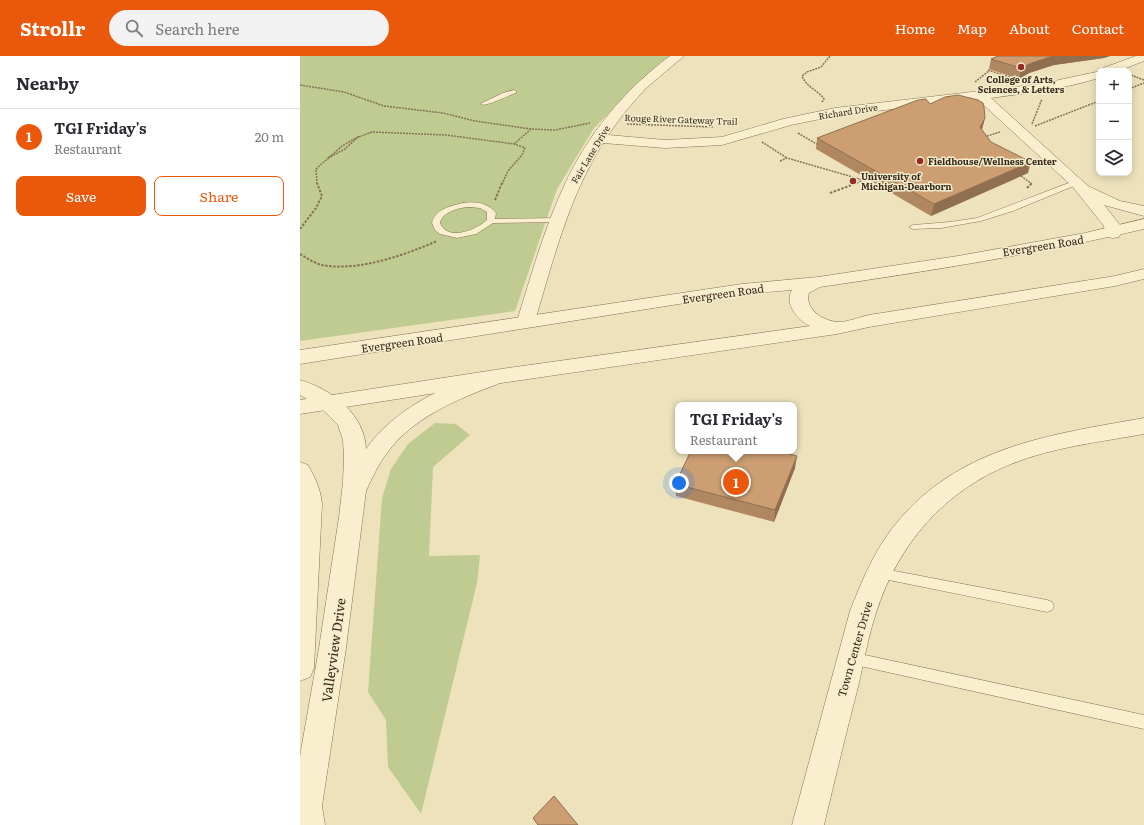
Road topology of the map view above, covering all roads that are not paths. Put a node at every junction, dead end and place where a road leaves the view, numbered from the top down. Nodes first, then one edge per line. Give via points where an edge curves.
1 (678, 56) edge
2 (1144, 57) edge
3 (1115, 68) edge
4 (1096, 75) edge
5 (514, 92) dead end
6 (980, 95) junction
7 (483, 104) dead end
8 (599, 138) junction
9 (1077, 183) junction
10 (1144, 211) edge
11 (558, 220) junction
12 (492, 222) junction
13 (1144, 224) edge
14 (912, 227) dead end
15 (1113, 232) junction
16 (1144, 274) edge
17 (818, 282) junction
18 (526, 321) junction
19 (838, 328) junction
20 (300, 357) edge
21 (501, 376) junction
22 (300, 387) edge
23 (329, 402) junction
24 (300, 407) edge
25 (1144, 426) edge
26 (300, 471) edge
27 (354, 492) junction
28 (879, 573) junction
29 (1046, 606) dead end
30 (851, 658) junction
31 (300, 668) edge
32 (1144, 722) edge
33 (300, 765) edge
34 (308, 816) edge
35 (808, 825) edge

1 - 8 street, Fair Lane Drive via 638,87 617,110
2 - 3 street
4 - 6 street, Richard Drive via 1060,85
5 - 7 lane
6 - 8 street, Richard Drive via 843,111 782,124 733,139 702,143 665,144
6 - 9 street
8 - 11 street, Fair Lane Drive via 578,171
9 - 10 street via 1104,201
9 - 14 lane via 987,217 943,226
9 - 15 street via 1112,226
11 - 12 lane
11 - 18 street, Fair Lane Drive
12 - 12 lane via 490,210 467,205 448,209 437,219 436,224 444,232 461,235 475,232
13 - 15 street, Evergreen Road
15 - 17 street, Evergreen Road
16 - 19 street
17 - 18 street, Evergreen Road via 742,289
17 - 19 street via 805,286 798,303 812,320
18 - 20 street, Evergreen Road via 470,332
19 - 21 street
21 - 23 street
21 - 27 street, Valleyview Drive via 438,400 402,424 372,455 361,473
22 - 23 street, Valleyview Drive
23 - 24 street
23 - 27 street, Valleyview Drive via 343,416 354,440
25 - 28 street, Town Center Drive via 1023,452 982,468 924,507 900,534 888,552
26 - 31 street via 308,488 310,504
27 - 34 street, Valleyview Drive
28 - 29 lane
28 - 30 street, Town Center Drive via 863,611
30 - 32 lane
30 - 35 street, Town Center Drive
33 - 34 street, Valleyview Drive

